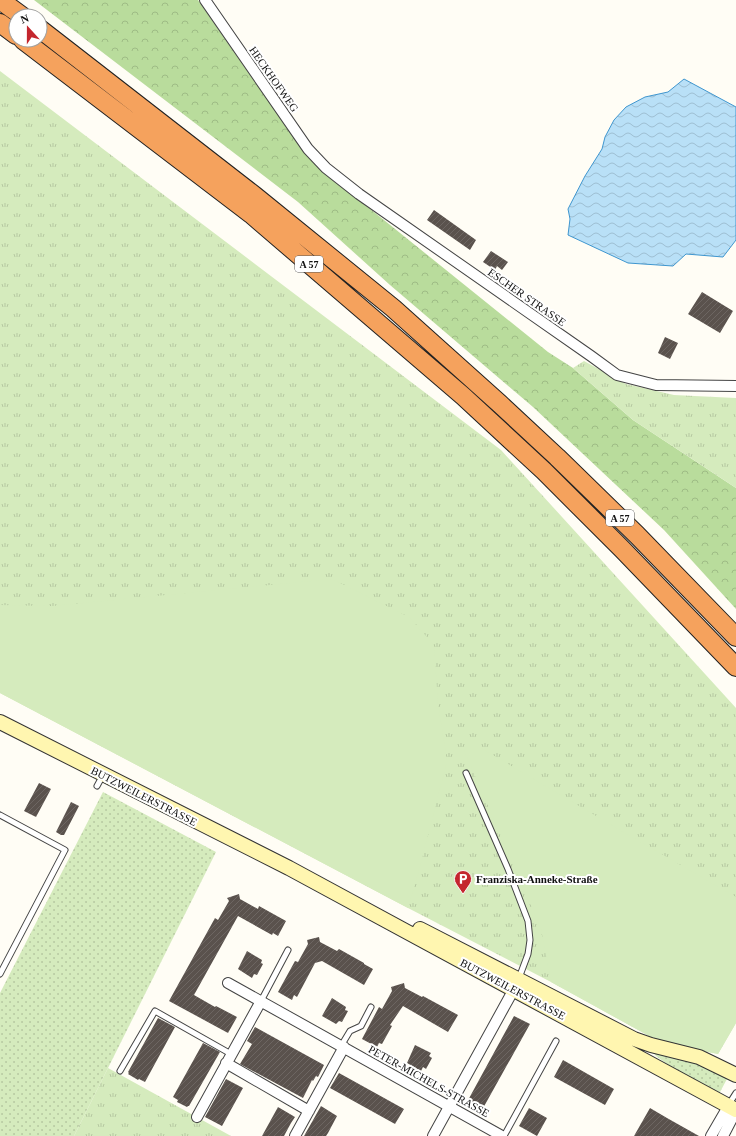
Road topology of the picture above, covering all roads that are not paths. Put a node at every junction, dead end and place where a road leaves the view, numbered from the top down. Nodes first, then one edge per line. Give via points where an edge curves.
1 (0, 0) edge
2 (205, 0) edge
3 (11, 8) edge
4 (48, 35) edge
5 (33, 48) edge
6 (326, 168) joint
7 (736, 386) edge
8 (736, 636) edge
9 (736, 667) edge
10 (0, 722) edge
11 (466, 773) dead end
12 (0, 816) edge
13 (288, 950) dead end
14 (0, 974) edge
15 (228, 983) dead end
16 (516, 984) junction
17 (261, 1001) junction
18 (371, 1007) dead end
19 (556, 1041) dead end
20 (343, 1047) junction
21 (228, 1059) junction
22 (120, 1071) dead end
23 (736, 1075) edge
24 (736, 1093) edge
25 (449, 1106) junction
26 (734, 1109) edge
27 (309, 1111) junction
28 (197, 1117) dead end
29 (295, 1136) edge
30 (433, 1136) edge
31 (503, 1136) edge
32 (711, 1136) edge
33 (723, 1136) edge

1 - 3 highway
2 - 6 street, HECKHOFWEG via 308,149
4 - 8 highway, A 57 via 255,196 393,308 557,458
5 - 9 highway, A 57 via 251,214 463,396 544,471
6 - 7 street, ESCHER STRASSE via 359,194 617,375 656,385
10 - 16 main road, BUTZWEILERSTRASSE via 100,780 289,868
11 - 16 lane via 508,868 528,922 528,954
12 - 14 lane via 65,850
13 - 17 lane
15 - 17 street, PETER-MICHELS-STRASSE
16 - 23 main road, BUTZWEILERSTRASSE via 634,1039 699,1057
16 - 25 street
16 - 26 main road, BUTZWEILERSTRASSE
17 - 20 street, PETER-MICHELS-STRASSE
17 - 21 street
18 - 20 lane via 361,1026 350,1031
19 - 31 lane
20 - 25 street, PETER-MICHELS-STRASSE
20 - 27 street
21 - 22 lane via 155,1011
21 - 27 street
21 - 28 street
24 - 26 lane via 731,1099
25 - 30 street
25 - 31 street, PETER-MICHELS-STRASSE
26 - 32 street
26 - 33 street
27 - 29 street

